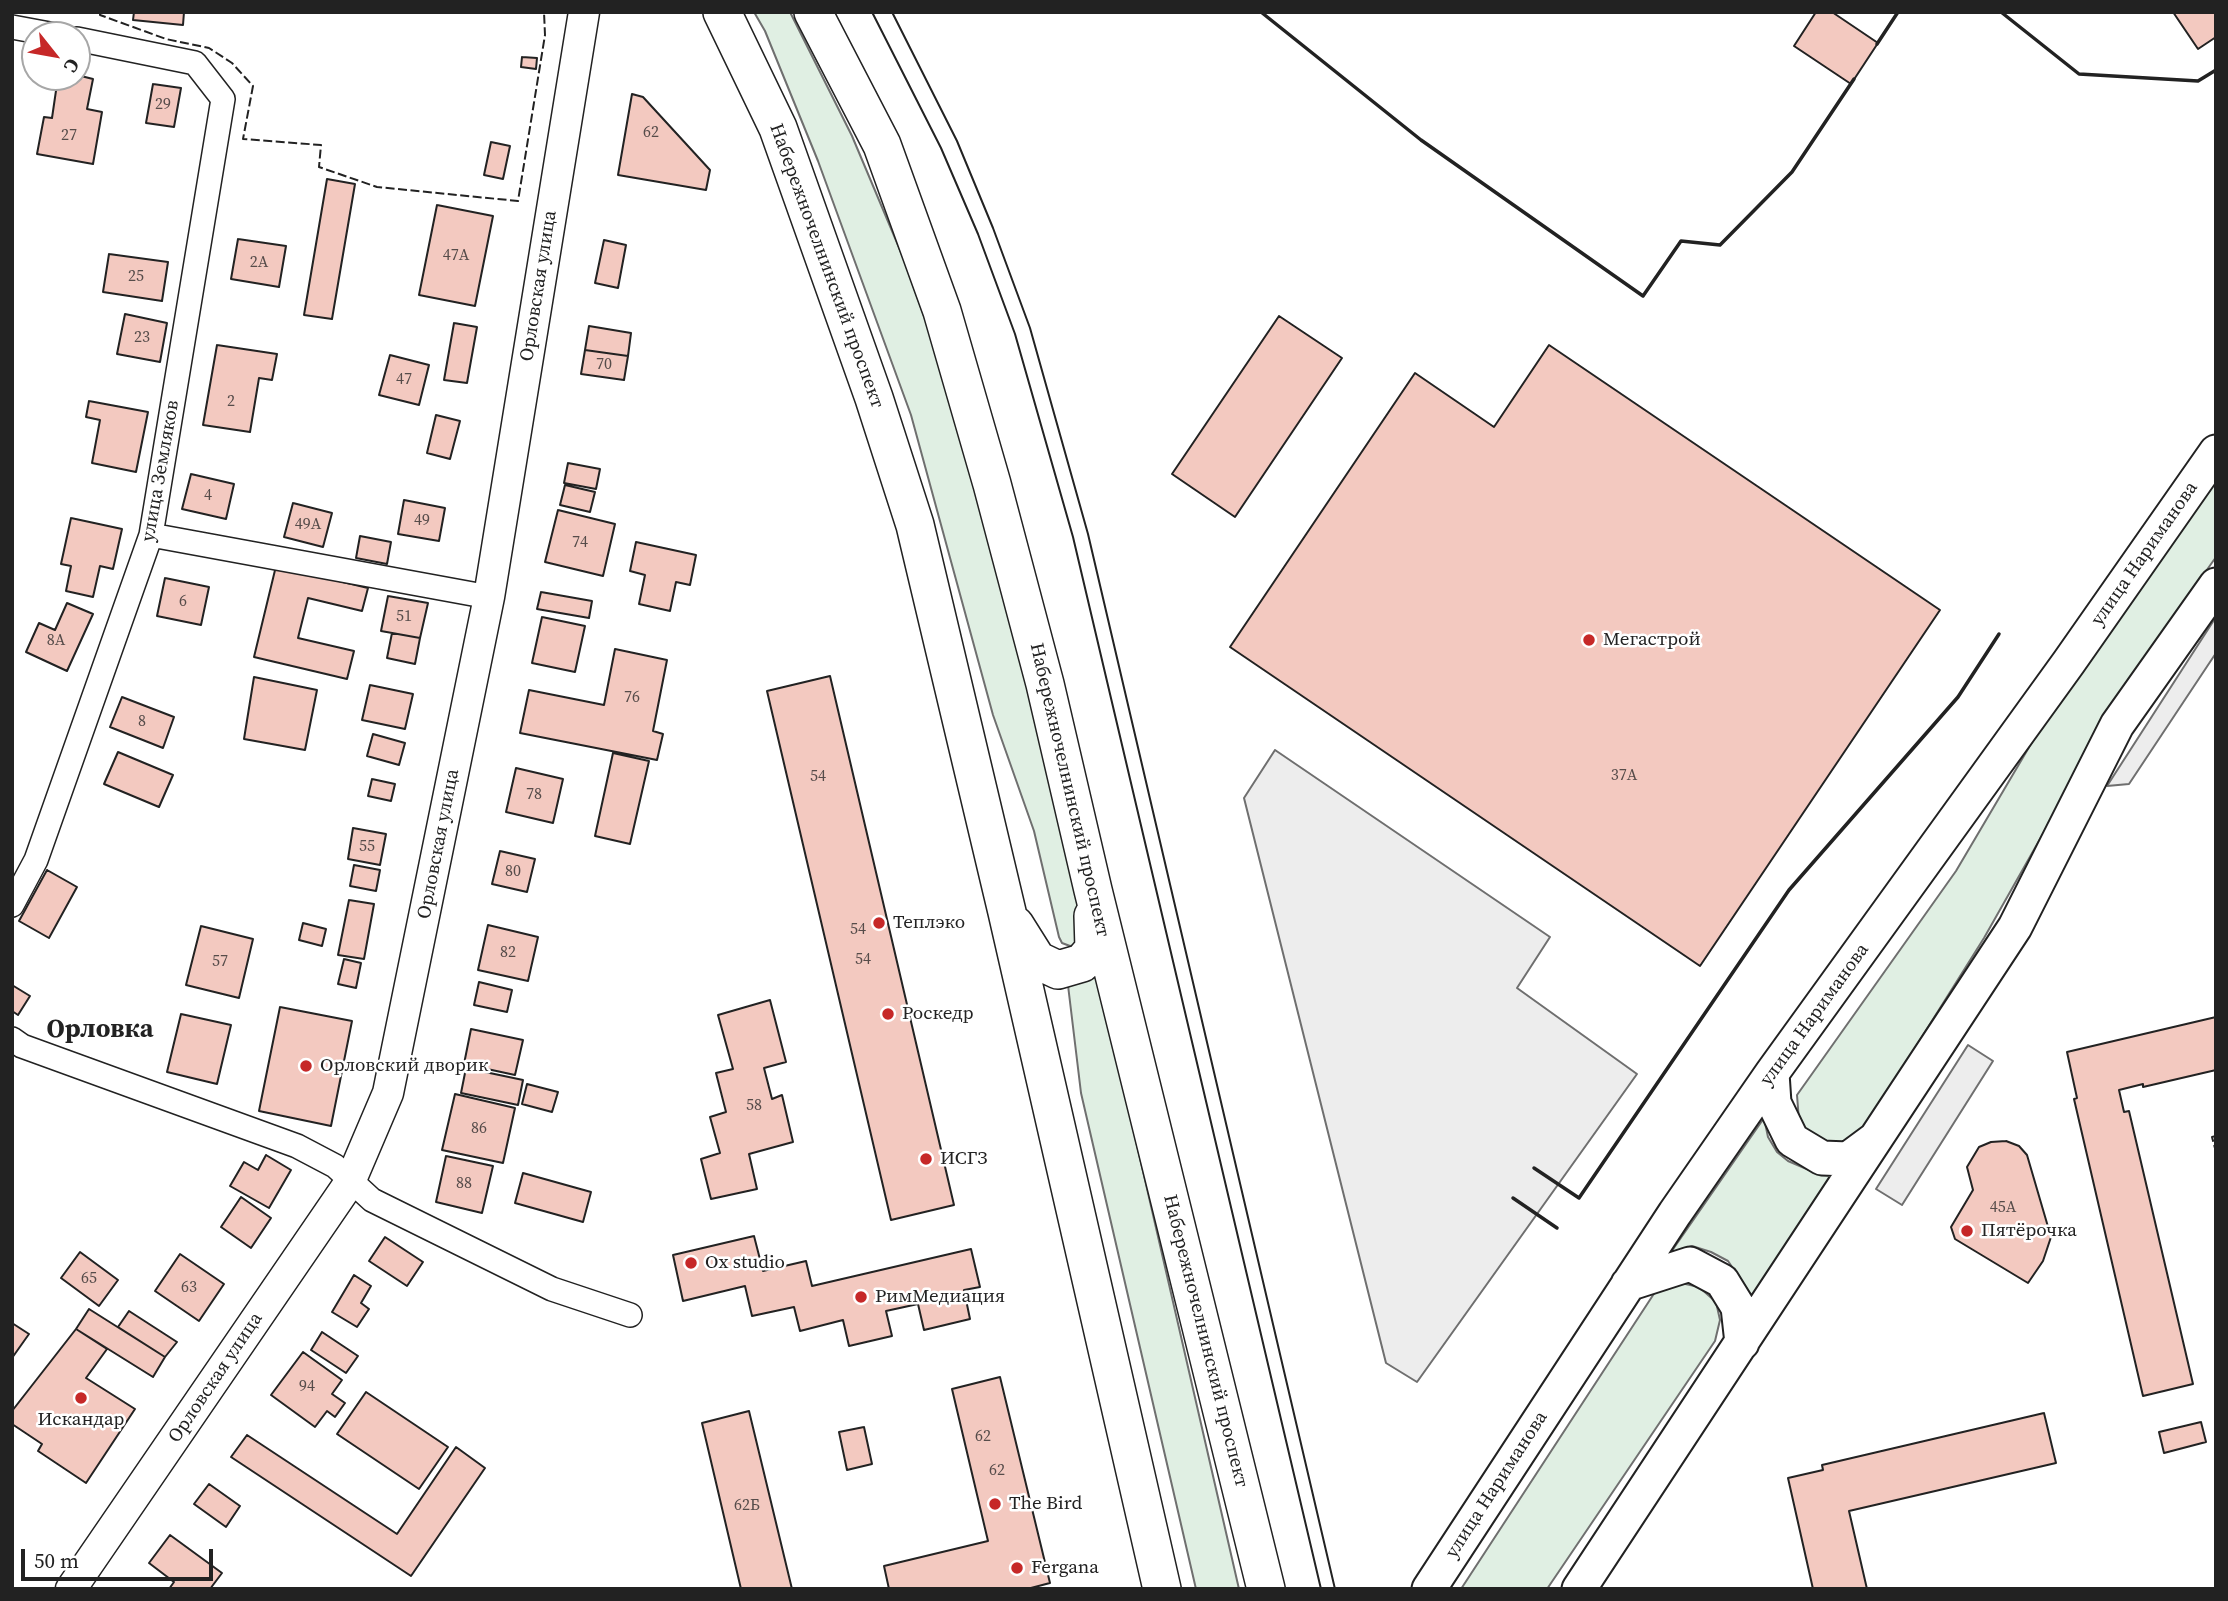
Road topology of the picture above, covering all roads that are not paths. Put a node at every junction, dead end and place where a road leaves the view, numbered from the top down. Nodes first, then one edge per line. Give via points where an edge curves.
1 (584, 12) edge
2 (722, 12) edge
3 (813, 12) edge
4 (91, 43) edge
5 (2216, 452) edge
6 (151, 536) junction
7 (2216, 585) edge
8 (489, 597) junction
9 (1093, 890) junction
10 (12, 905) edge
11 (1007, 912) junction
12 (12, 1040) edge
13 (1772, 1073) junction
14 (1879, 1135) junction
15 (351, 1182) junction
16 (1628, 1284) junction
17 (630, 1315) dead end
18 (1742, 1343) junction
19 (1272, 1584) edge
20 (71, 1589) edge
21 (1162, 1589) edge
22 (1429, 1589) edge
23 (1579, 1589) edge

1 - 8 street, Орловская улица
2 - 11 main road, Набережночелнинский проспект via 778,128 911,512
3 - 9 main road, Набережночелнинский проспект via 882,145 942,312 1045,684
4 - 6 street, улица Земляков via 195,63 223,99
5 - 13 main road, улица Нариманова
6 - 8 street
6 - 10 street, улица Земляков via 36,860
7 - 14 main road via 2117,725 2015,927
8 - 15 street, Орловская улица via 388,1093
9 - 11 main road via 1094,949 1082,963 1070,967 1058,970 1037,961
9 - 19 main road, Набережночелнинский проспект
11 - 21 main road, Набережночелнинский проспект
12 - 15 street via 297,1146 335,1166
13 - 14 main road via 1774,1103 1792,1140 1822,1158 1848,1159
13 - 16 main road, улица Нариманова
14 - 18 main road
15 - 17 street via 372,1200 552,1289
15 - 20 street, Орловская улица
16 - 18 main road via 1690,1264 1722,1281 1738,1307
16 - 22 main road, улица Нариманова
18 - 23 main road

